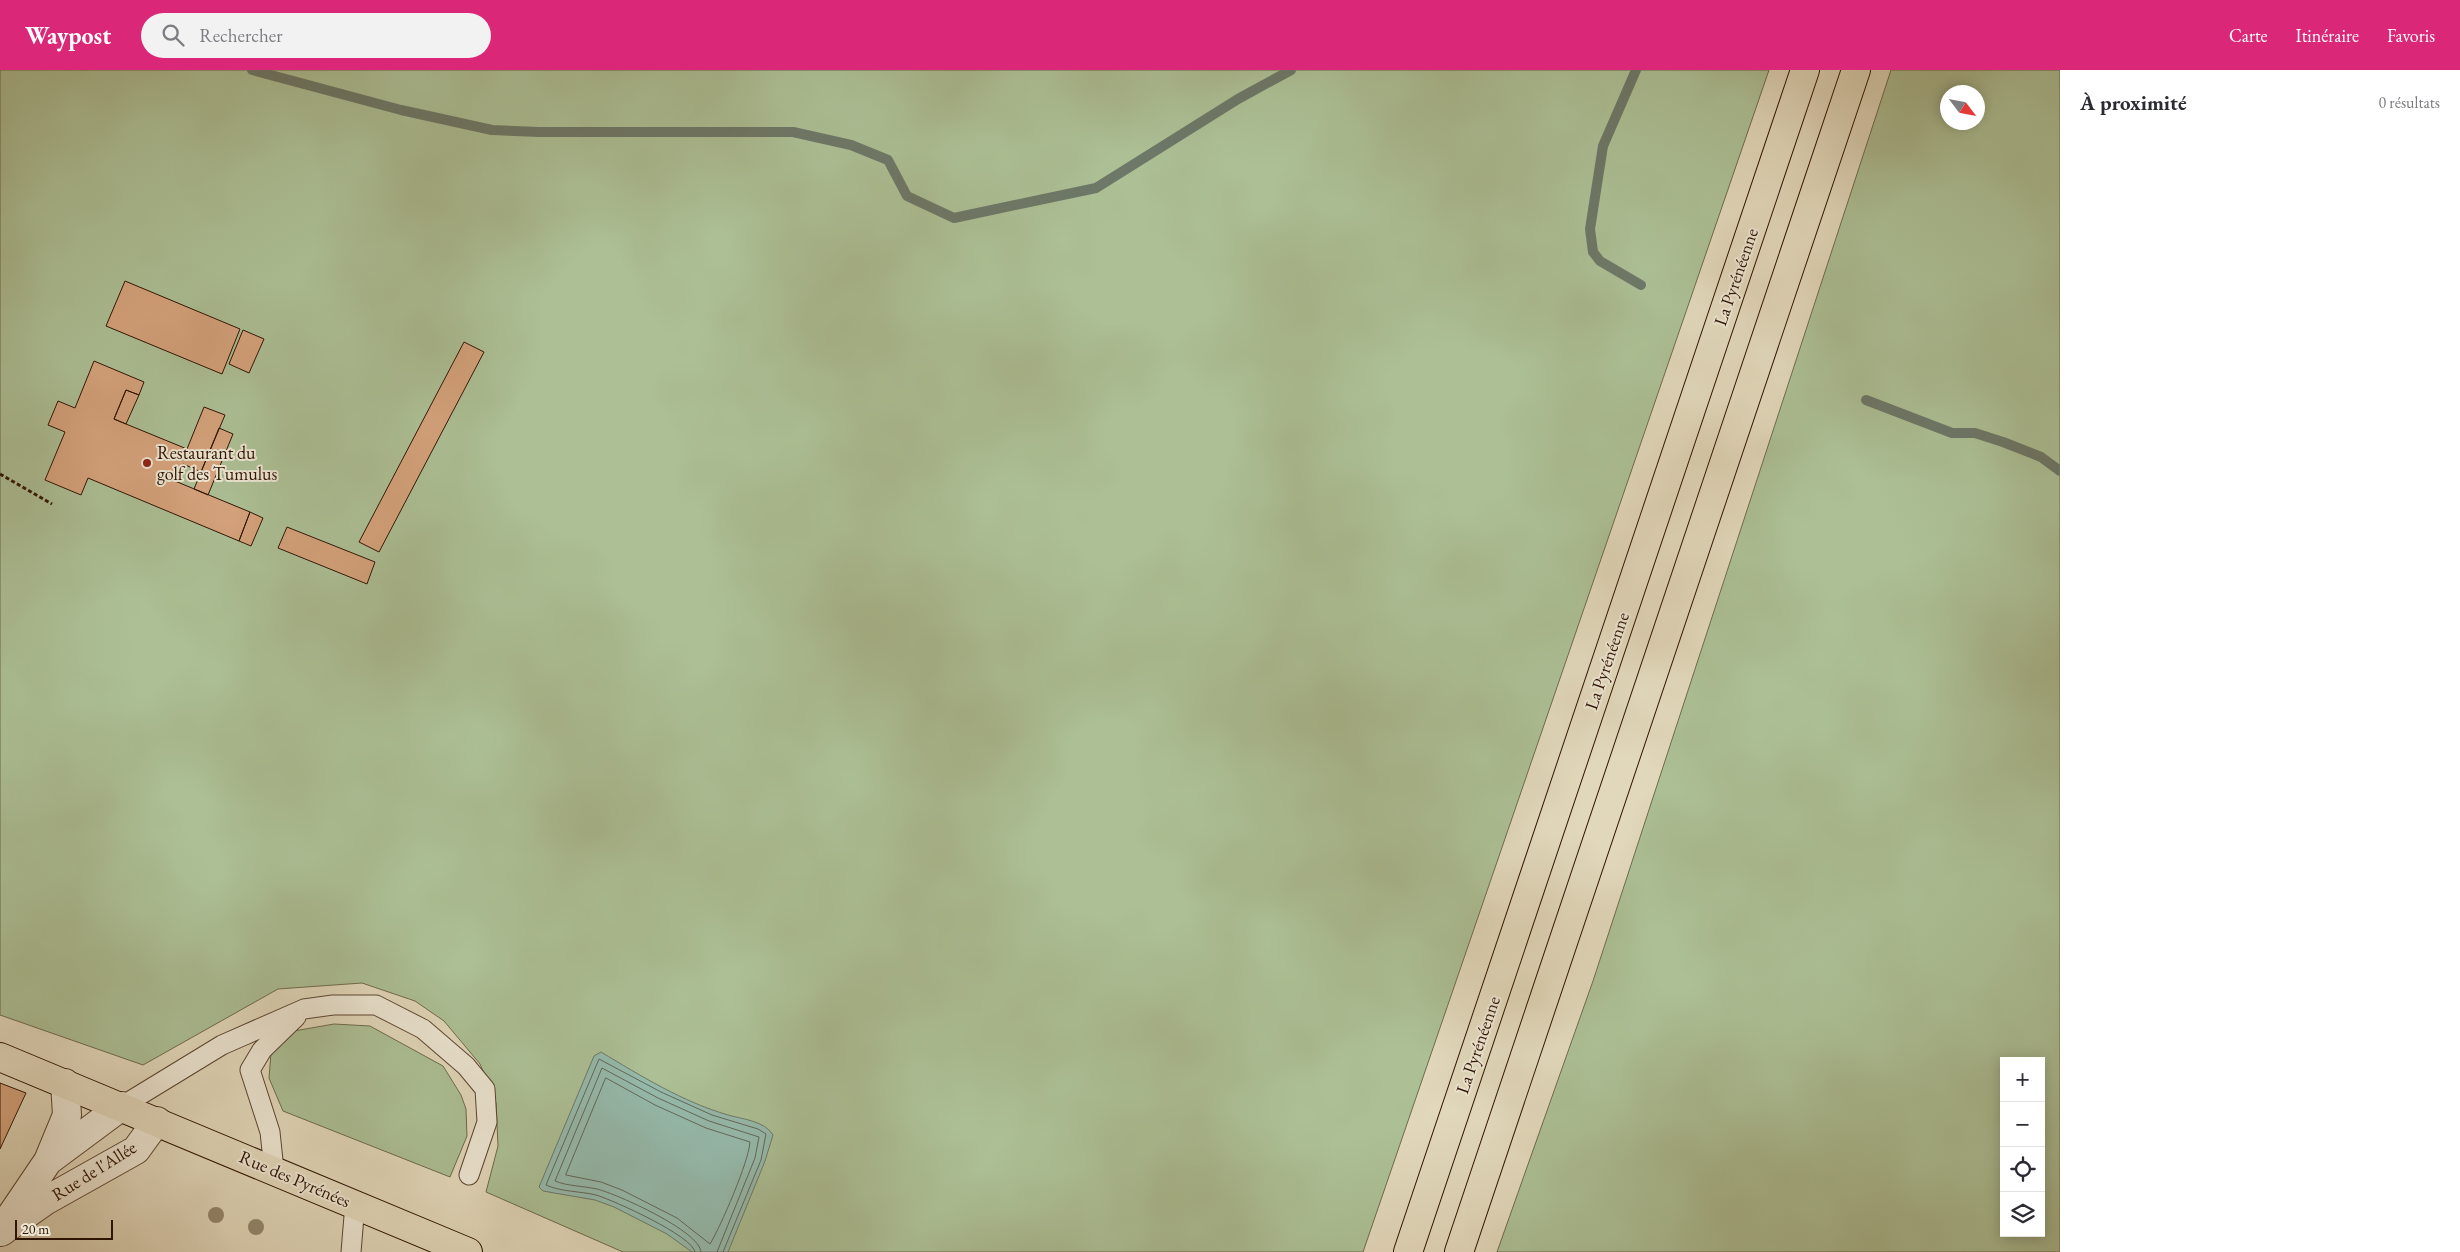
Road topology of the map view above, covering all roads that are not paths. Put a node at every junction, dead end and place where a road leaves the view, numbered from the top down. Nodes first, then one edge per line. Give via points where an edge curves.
1 (1805, 70) edge
2 (1856, 70) edge
3 (304, 1009) junction
4 (0, 1057) edge
5 (64, 1083) junction
6 (122, 1106) junction
7 (157, 1121) junction
8 (48, 1161) junction
9 (274, 1170) junction
10 (469, 1175) dead end
11 (355, 1204) junction
12 (0, 1232) edge
13 (351, 1252) edge
14 (468, 1252) edge
15 (1408, 1252) edge
16 (1459, 1252) edge

1 - 15 main road, La Pyrénéenne
2 - 16 main road
3 - 6 lane via 222,1045
3 - 9 lane via 262,1050 250,1070 270,1132
3 - 10 lane via 376,1005 423,1029 466,1066 485,1089 487,1122
4 - 5 main road, Rue des Pyrénées
5 - 6 main road, Rue des Pyrénées
5 - 8 street, Rue de l'Allée via 67,1115
6 - 7 main road, Rue des Pyrénées
6 - 8 street, Rue de l'Allée
7 - 9 main road, Rue des Pyrénées
7 - 12 street, Rue de l'Allée via 136,1150 45,1201
8 - 12 street, Rue de l'Allée
9 - 11 main road, Rue des Pyrénées
11 - 13 lane
11 - 14 main road, Rue des Pyrénées

